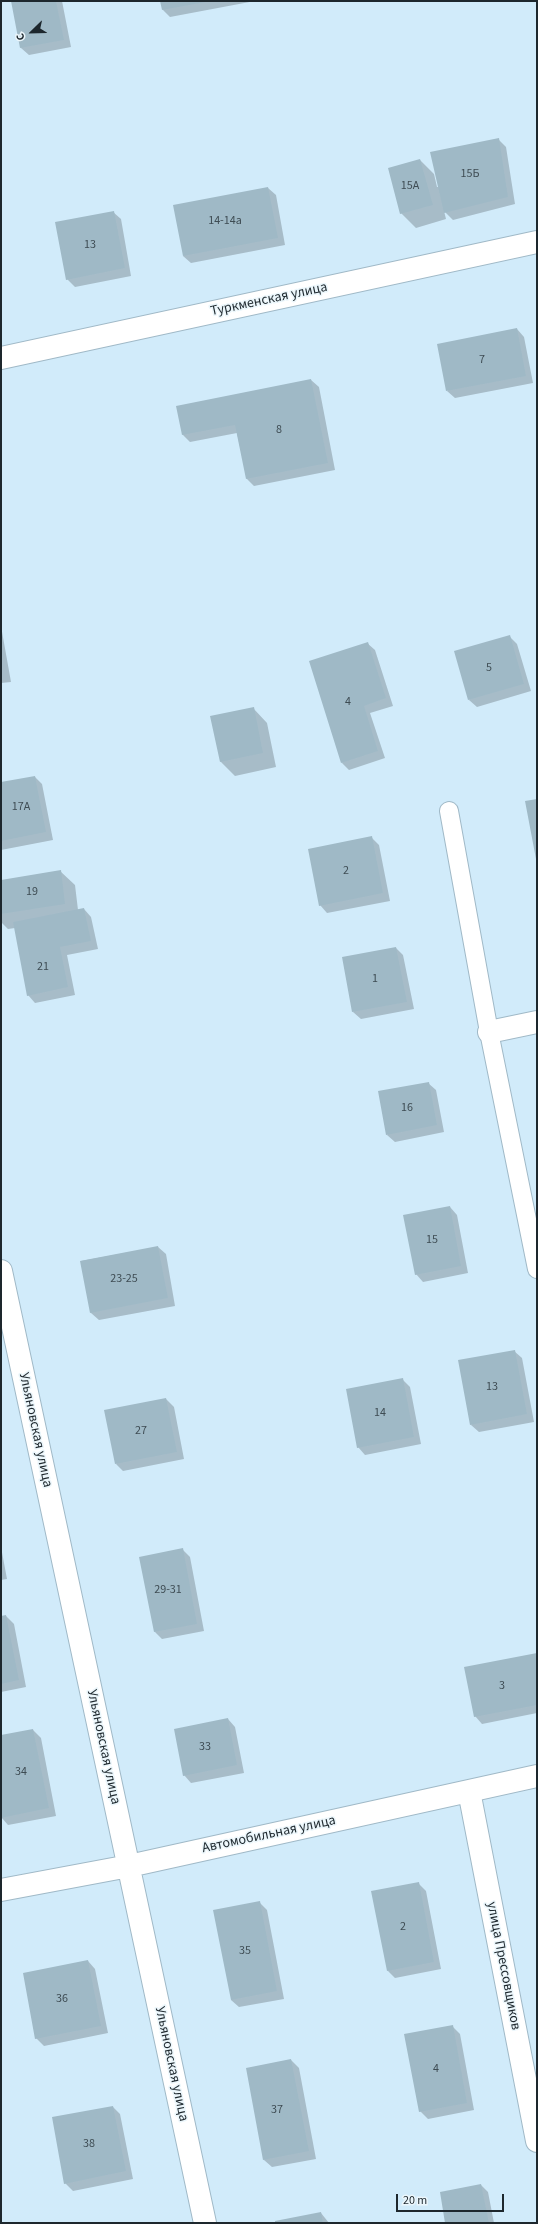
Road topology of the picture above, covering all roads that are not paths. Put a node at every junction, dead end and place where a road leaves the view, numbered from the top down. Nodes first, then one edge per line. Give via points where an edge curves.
1 (537, 242) edge
2 (1, 358) edge
3 (449, 811) dead end
4 (537, 1022) edge
5 (489, 1032) junction
6 (537, 1269) edge
7 (1, 1271) edge
8 (537, 1776) edge
9 (469, 1791) junction
10 (128, 1866) junction
11 (1, 1890) edge
12 (537, 2141) edge
13 (205, 2223) edge

1 - 2 street, Туркменская улица
3 - 5 lane
4 - 5 street
5 - 6 lane
7 - 10 street, Ульяновская улица
8 - 9 street, Автомобильная улица
9 - 10 street, Автомобильная улица
9 - 12 street, улица Прессовщиков
10 - 11 street, Автомобильная улица
10 - 13 street, Ульяновская улица

